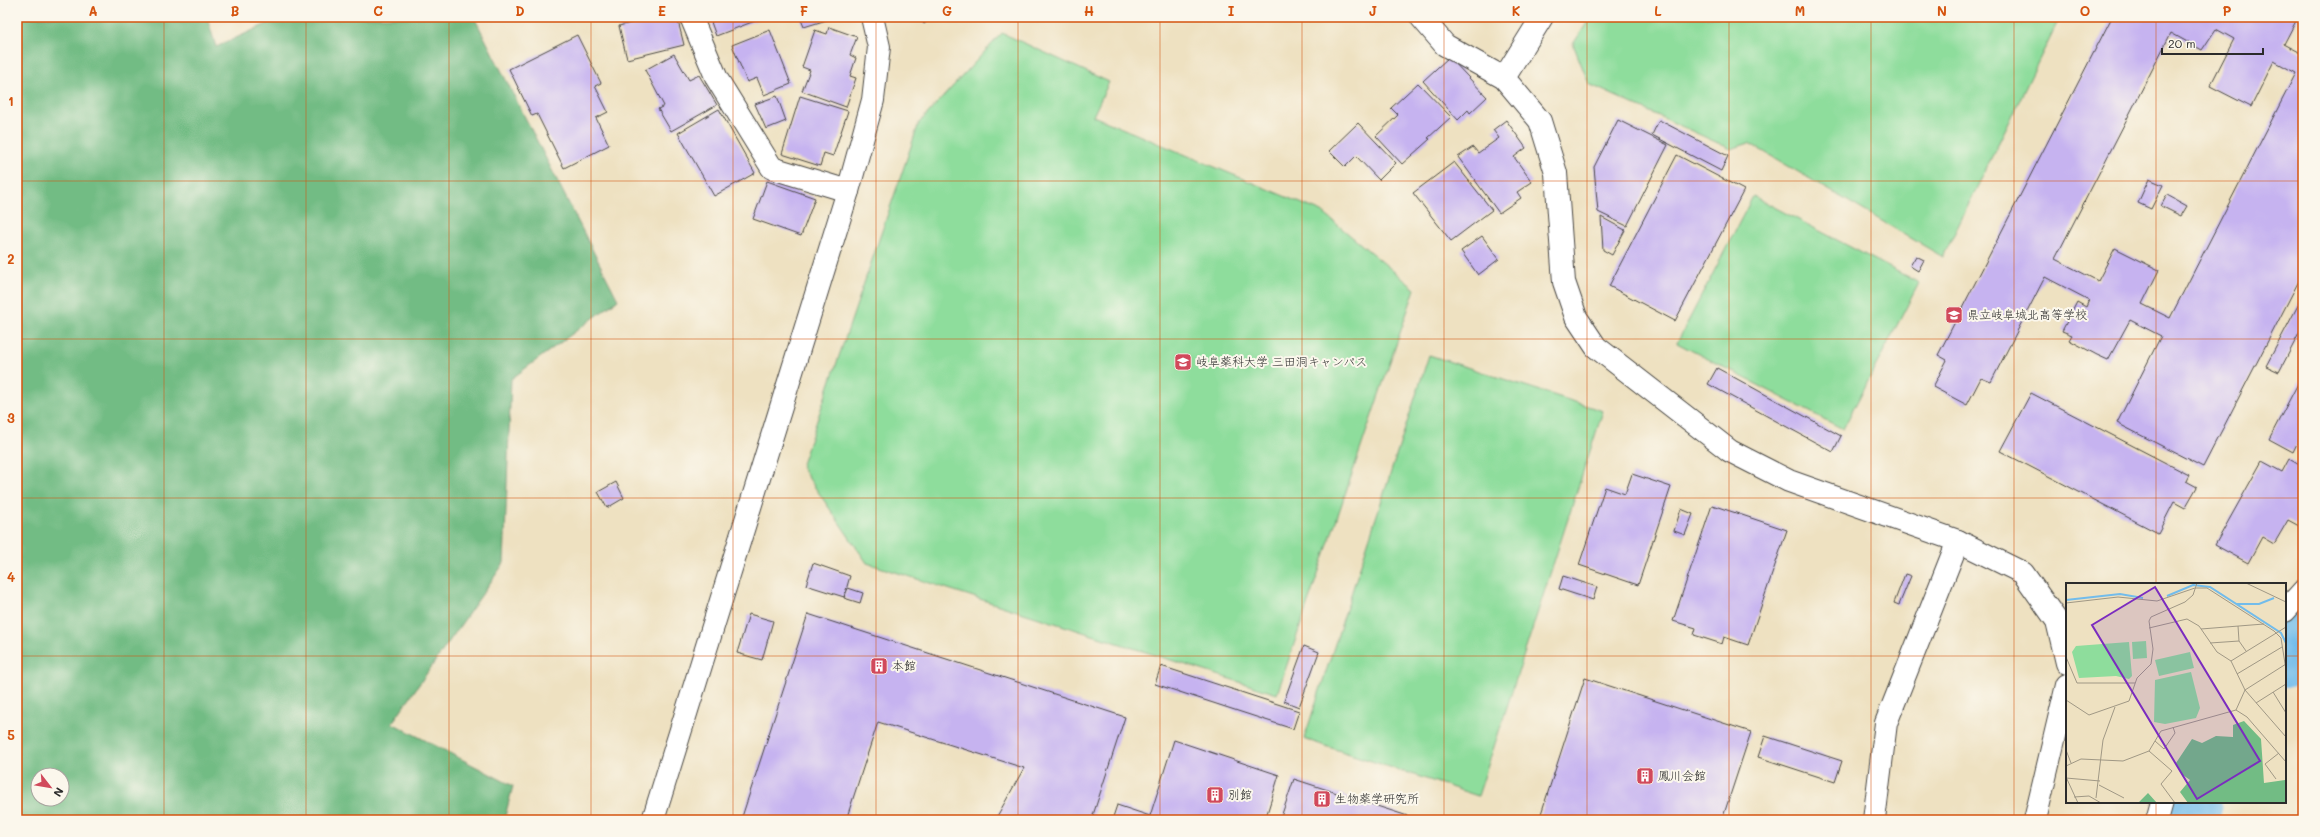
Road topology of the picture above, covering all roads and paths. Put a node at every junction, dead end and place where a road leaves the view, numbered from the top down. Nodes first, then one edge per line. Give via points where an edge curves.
1 (691, 17) edge
2 (872, 17) edge
3 (1421, 17) edge
4 (1542, 17) edge
5 (1504, 78) junction
6 (848, 191) junction
7 (1958, 541) junction
8 (2303, 591) edge
9 (2286, 610) edge
10 (2066, 659) edge
11 (2066, 689) edge
12 (2162, 803) edge
13 (652, 820) edge
14 (1874, 820) edge
15 (2035, 820) edge
16 (2157, 820) edge

1 - 6 street via 717,79 772,168
2 - 6 street via 879,47 873,100
3 - 5 street via 1445,45
4 - 5 street
5 - 7 street via 1540,121 1556,173 1564,282 1576,317 1596,347 1730,450 1789,480
6 - 13 street
7 - 10 street via 2023,573 2057,621
7 - 14 street via 1886,723
8 - 9 street
11 - 15 street
12 - 16 street

